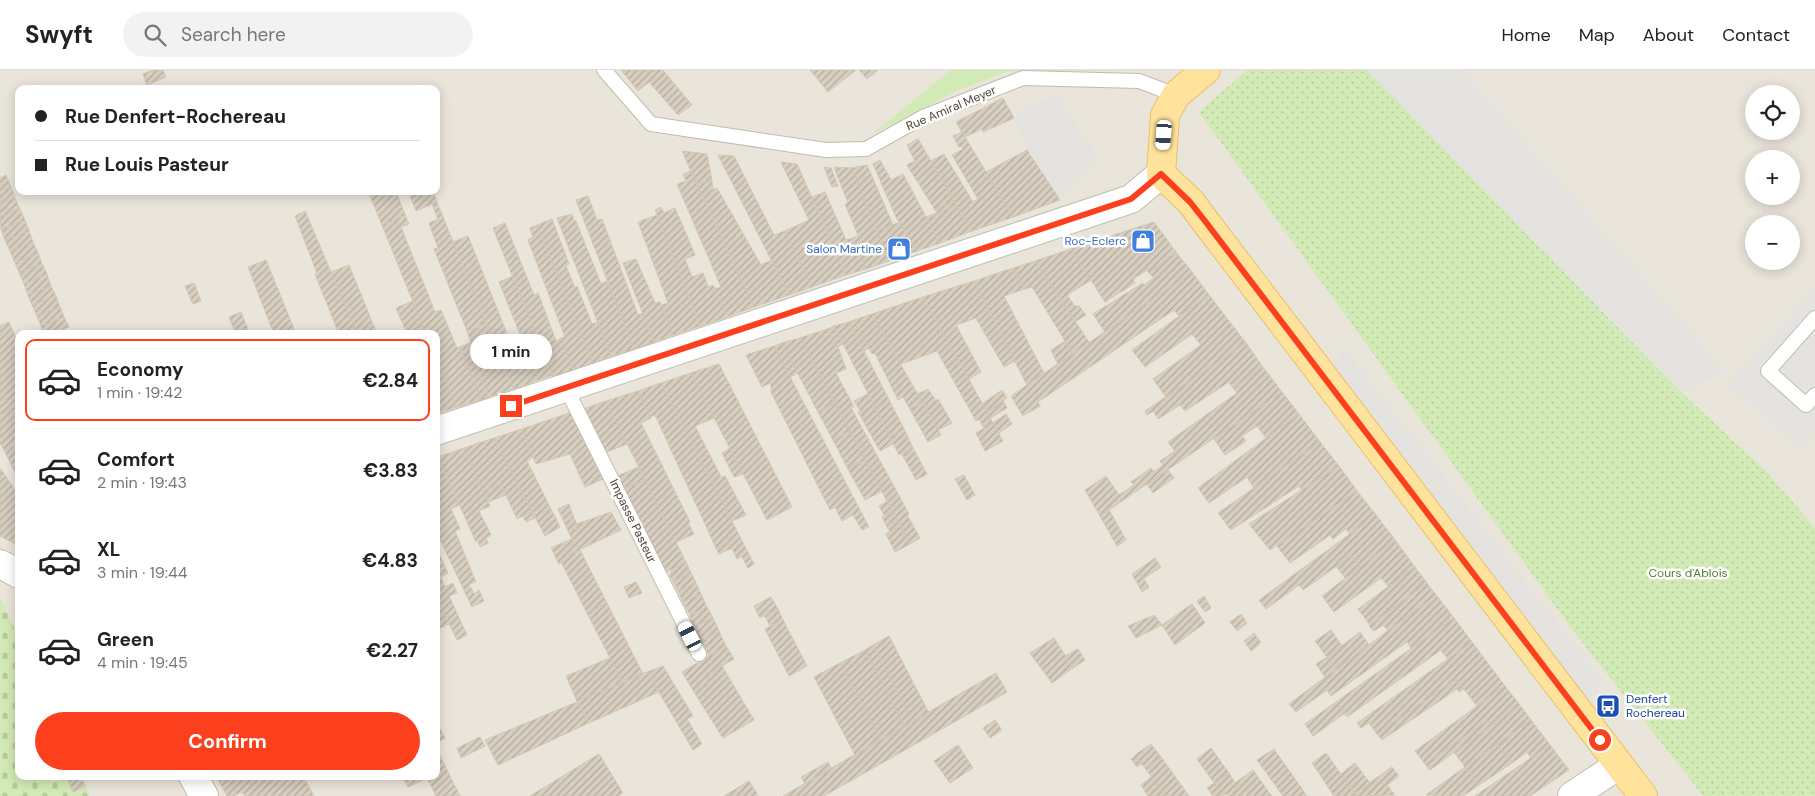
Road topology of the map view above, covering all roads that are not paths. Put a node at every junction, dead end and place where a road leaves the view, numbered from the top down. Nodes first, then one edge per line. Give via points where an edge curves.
1 (604, 70) edge
2 (1206, 70) edge
3 (1176, 95) junction
4 (1161, 174) junction
5 (1815, 318) edge
6 (566, 388) junction
7 (1815, 395) edge
8 (440, 430) edge
9 (0, 564) edge
10 (15, 572) edge
11 (698, 654) dead end
12 (1619, 765) junction
13 (195, 780) edge
14 (204, 796) edge
15 (1572, 796) edge
16 (1643, 796) edge

1 - 3 lane, Rue Amiral Meyer via 651,124 826,150 866,149 923,117 1023,78 1139,81
2 - 3 main road
3 - 4 main road via 1165,115
4 - 6 street via 1131,199
4 - 12 main road via 1205,221
5 - 7 lane via 1768,371 1806,405
6 - 8 street
6 - 11 lane, Impasse Pasteur
9 - 10 street
12 - 15 street
12 - 16 main road
13 - 14 street

